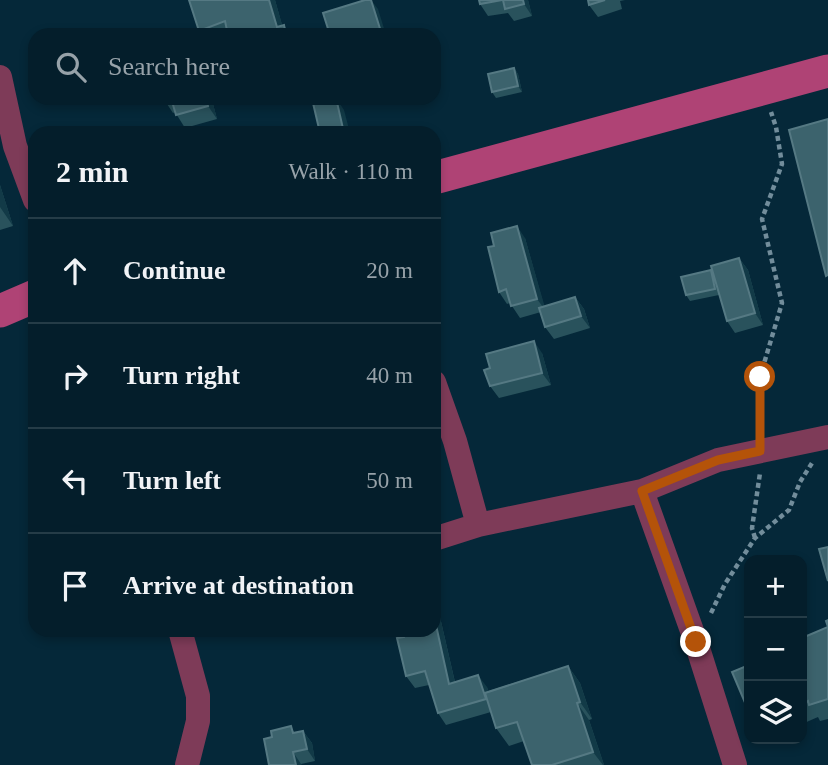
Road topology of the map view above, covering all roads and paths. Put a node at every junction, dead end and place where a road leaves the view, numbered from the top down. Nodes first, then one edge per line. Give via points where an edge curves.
1 (828, 71) edge
2 (0, 77) edge
3 (763, 88) junction
4 (441, 176) edge
5 (28, 181) edge
6 (28, 299) edge
7 (0, 311) edge
8 (441, 402) edge
9 (828, 437) edge
10 (760, 451) junction
11 (814, 460) dead end
12 (642, 491) junction
13 (478, 525) junction
14 (441, 537) edge
15 (755, 538) junction
16 (182, 637) edge
17 (696, 642) junction
18 (187, 765) edge
19 (735, 765) edge

1 - 3 street
2 - 5 street
3 - 4 street
3 - 10 path via 782,164 762,219 782,303 760,377
6 - 7 street
8 - 13 street
9 - 10 street
10 - 12 street via 718,460
10 - 15 path via 752,527
11 - 15 path via 789,510
12 - 13 street
12 - 17 street
13 - 14 street
15 - 17 path
16 - 18 street via 198,696 198,721
17 - 19 street

